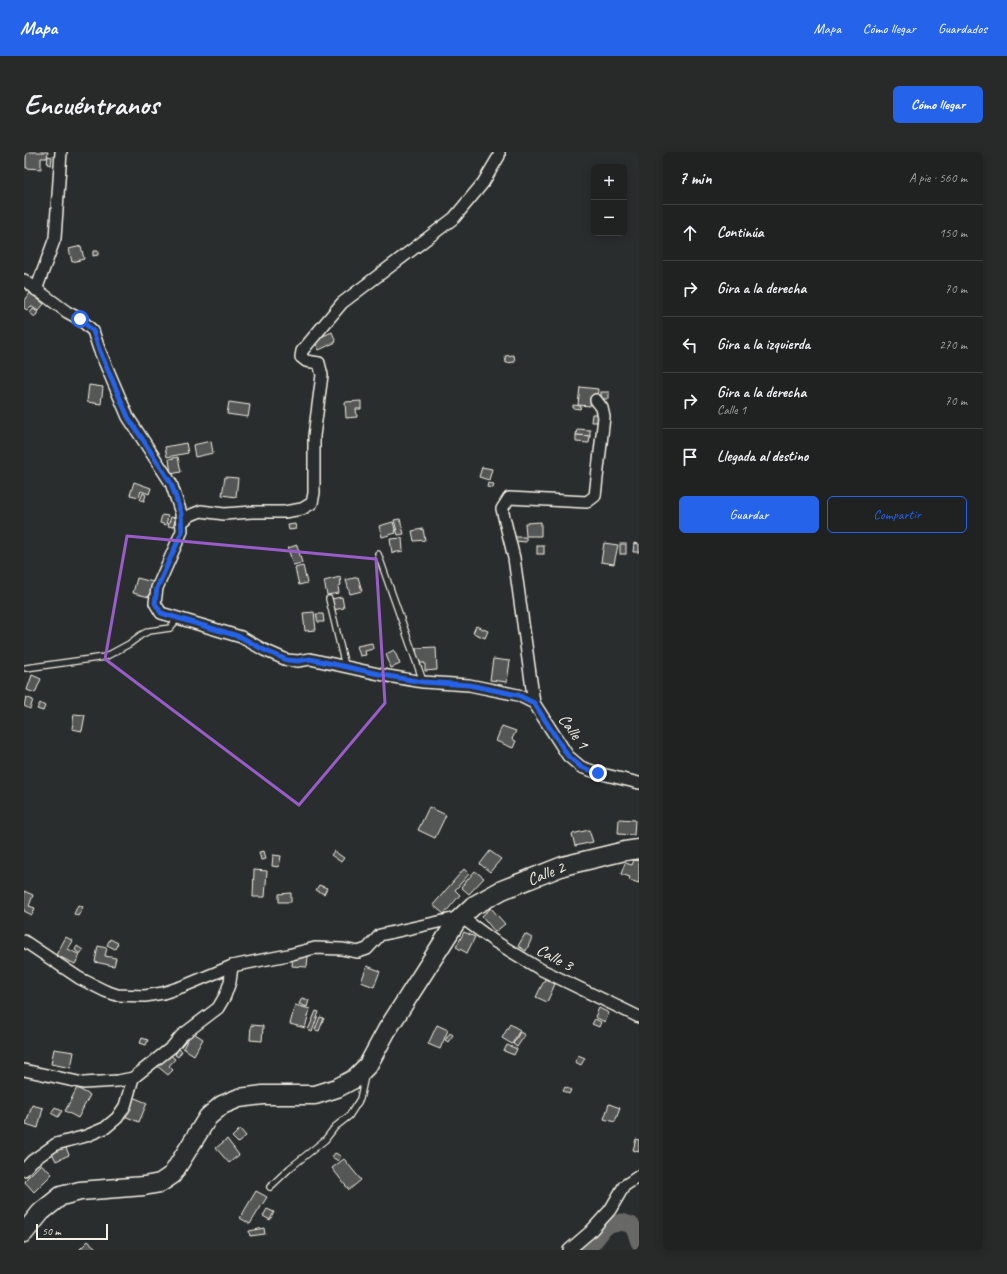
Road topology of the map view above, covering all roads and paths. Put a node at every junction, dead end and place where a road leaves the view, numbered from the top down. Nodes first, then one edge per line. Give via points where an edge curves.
1 (61, 152) edge
2 (499, 152) edge
3 (24, 280) edge
4 (36, 290) junction
5 (596, 400) dead end
6 (182, 522) junction
7 (378, 554) dead end
8 (329, 599) dead end
9 (178, 618) junction
10 (345, 666) junction
11 (26, 668) dead end
12 (423, 682) junction
13 (534, 703) junction
14 (639, 783) edge
15 (639, 849) edge
16 (461, 917) junction
17 (24, 941) edge
18 (232, 966) junction
19 (639, 1017) edge
20 (368, 1064) junction
21 (24, 1070) edge
22 (133, 1078) junction
23 (24, 1170) edge
24 (639, 1176) edge
25 (270, 1187) dead end
26 (24, 1233) edge
27 (569, 1250) edge

1 - 4 street via 56,238
2 - 6 street via 483,183 454,218 342,303 302,351 303,359 319,363 322,375 314,436 312,503 284,512 224,514 201,511
3 - 4 street
4 - 6 street via 80,319 93,331 128,417 171,483
5 - 13 street via 602,408 604,417 595,496 587,502 509,498 502,509 514,558
6 - 9 street via 182,532 157,588 155,603 161,613
7 - 12 lane
8 - 10 lane
9 - 10 street via 241,637 287,660 310,659
9 - 11 lane via 170,628 149,631 105,657
10 - 12 street
12 - 13 street via 469,685 518,695
13 - 14 street, Calle 1 via 568,756 581,767
15 - 16 main road, Calle 2 via 563,866 502,890 473,906
16 - 18 street via 380,935 367,949 358,952 315,948
16 - 19 street, Calle 3 via 540,969
16 - 20 main road, Calle 2 via 387,1030
17 - 18 street via 79,978 117,995 146,996 163,992
18 - 22 street via 230,982 218,1008
20 - 25 lane via 360,1099 349,1116
20 - 26 main road, Calle 2 via 354,1079 315,1095 239,1098 222,1105 208,1117 172,1176 160,1183 144,1186 80,1191 61,1196 41,1212
21 - 22 street via 83,1083
22 - 23 street via 125,1106 117,1118 105,1128 56,1144
24 - 27 street via 624,1186 610,1210

